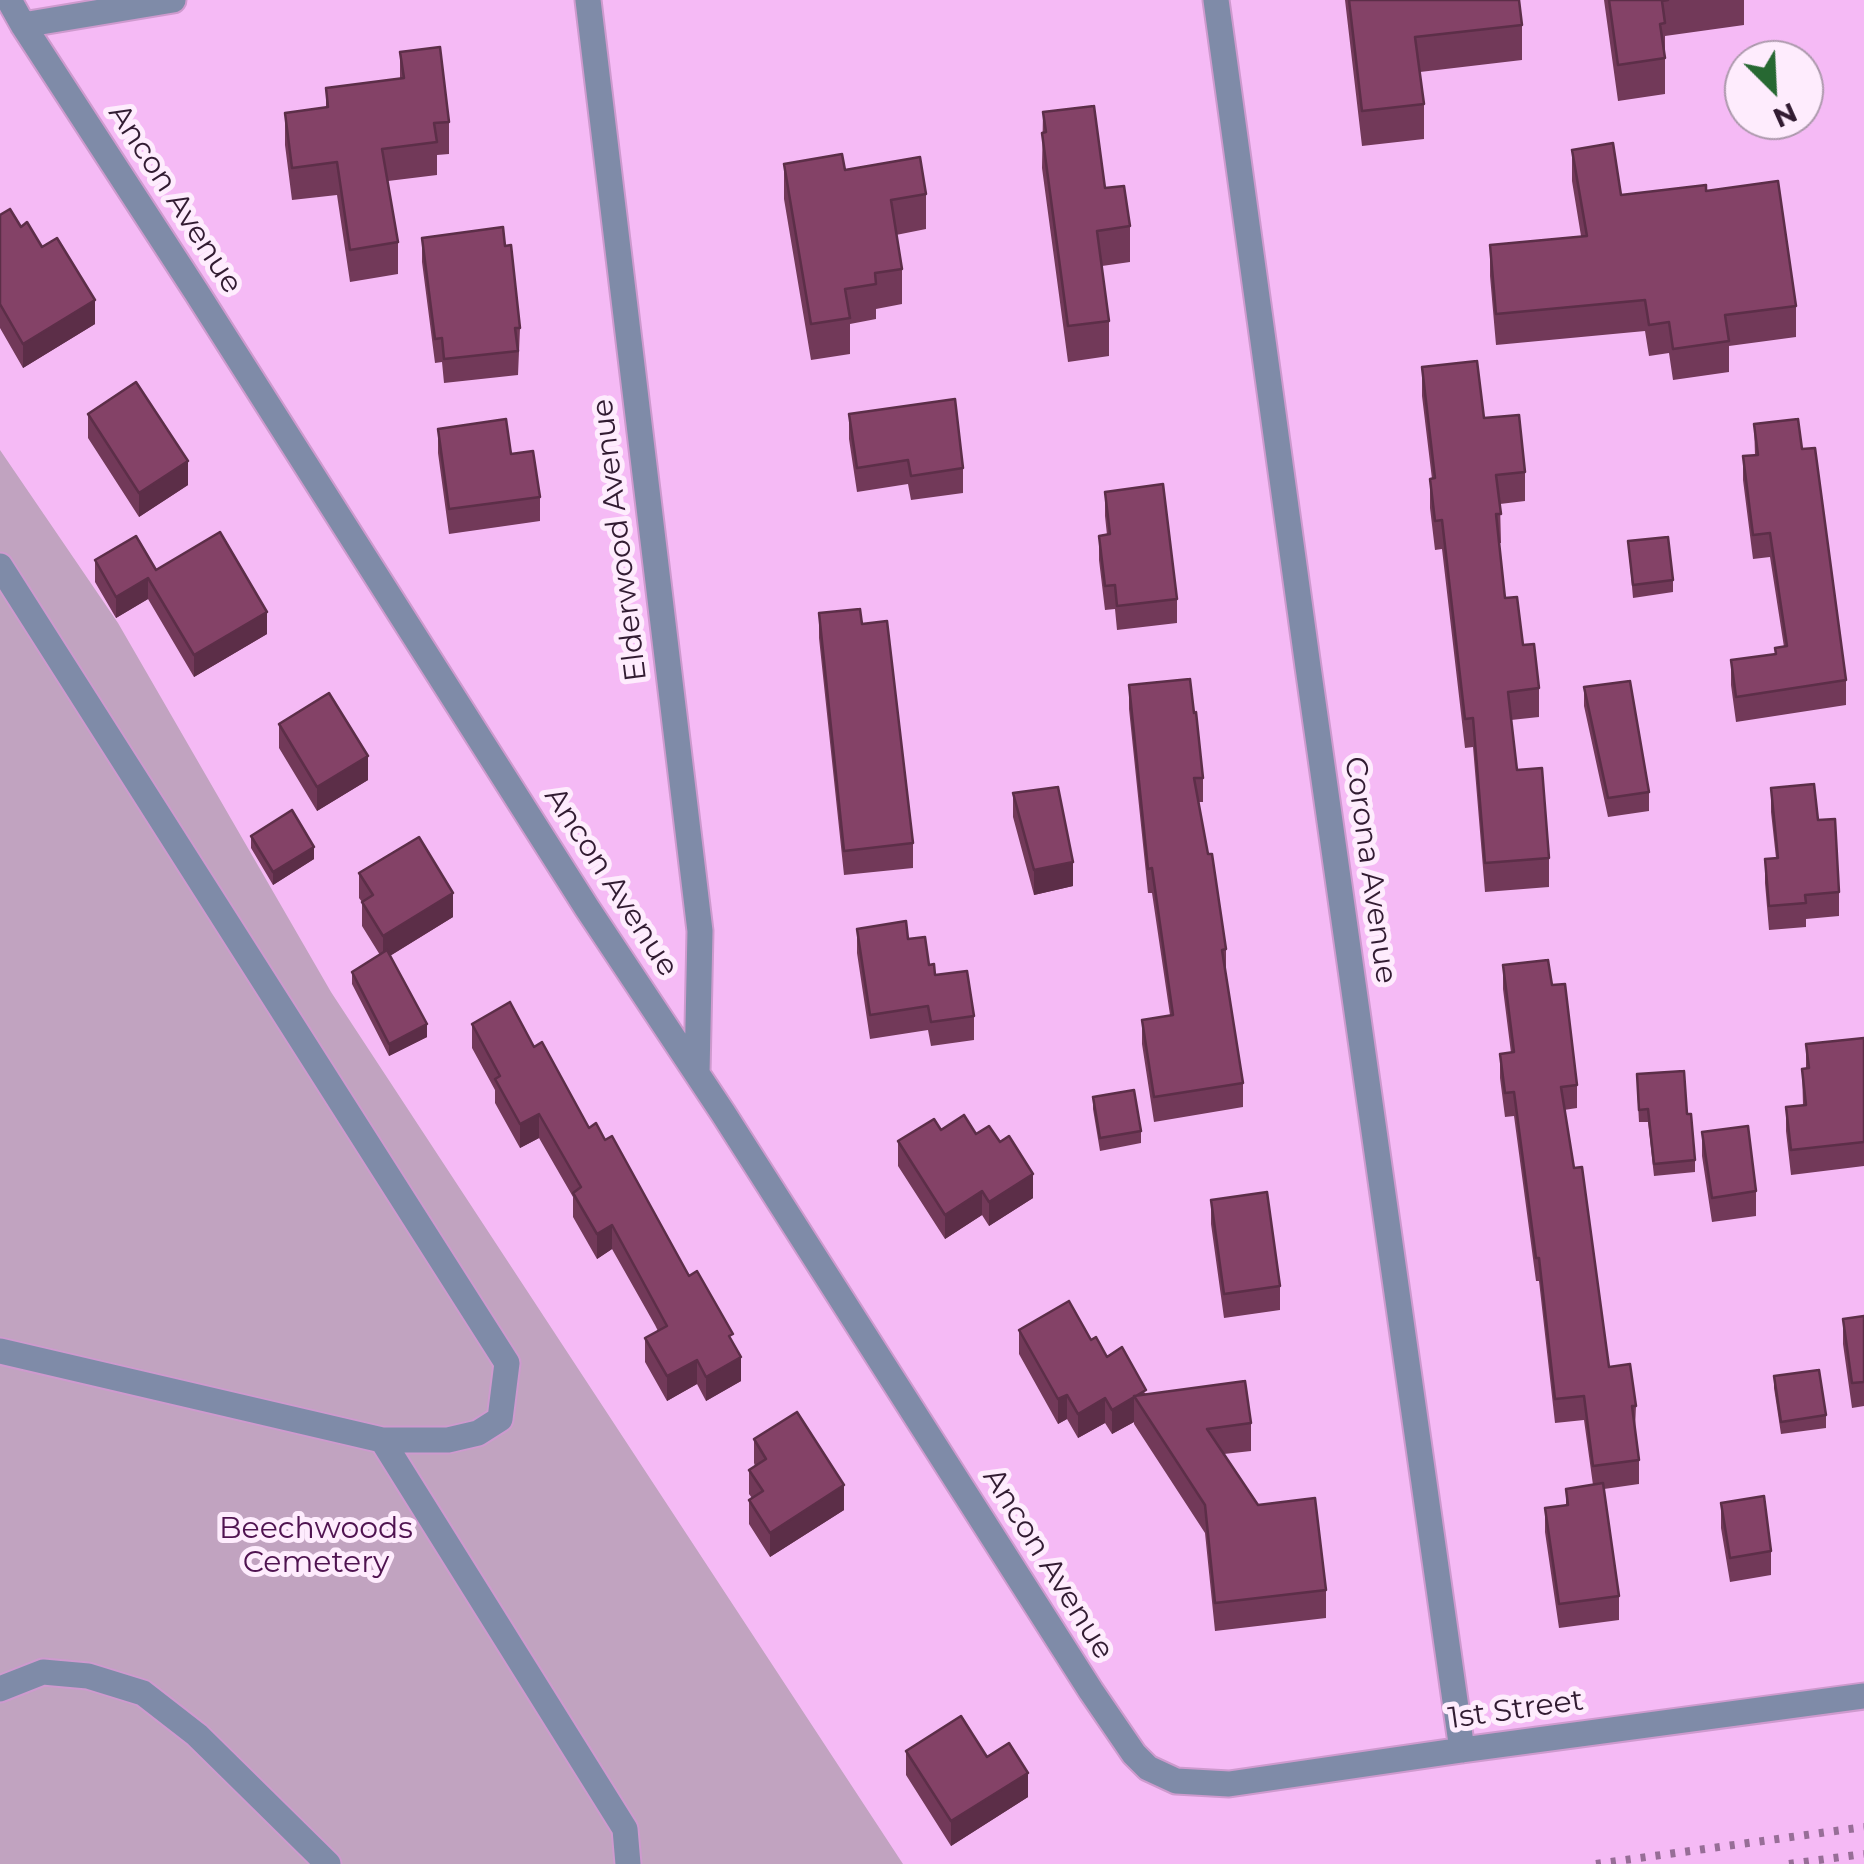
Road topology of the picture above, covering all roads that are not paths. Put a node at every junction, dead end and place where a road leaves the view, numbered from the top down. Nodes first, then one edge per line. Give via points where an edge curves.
1 (10, 0) edge
2 (173, 0) edge
3 (588, 0) edge
4 (1216, 0) edge
5 (23, 25) junction
6 (0, 566) edge
7 (696, 1072) junction
8 (0, 1351) edge
9 (382, 1440) junction
10 (0, 1689) edge
11 (1864, 1696) edge
12 (1462, 1750) junction
13 (1176, 1781) joint
14 (328, 1864) edge
15 (628, 1864) edge

1 - 5 street, Ancon Avenue
2 - 5 street
3 - 7 street, Elderwood Avenue via 700,931
4 - 12 street, Corona Avenue
5 - 7 street, Ancon Avenue
6 - 9 street via 507,1363 500,1419 489,1426 448,1440
7 - 13 street, Ancon Avenue via 1091,1691 1141,1761
8 - 9 street
9 - 15 street via 625,1829
10 - 14 street via 44,1672 88,1676 143,1693 197,1735
11 - 12 street, 1st Street
12 - 13 street, 1st Street via 1228,1784

